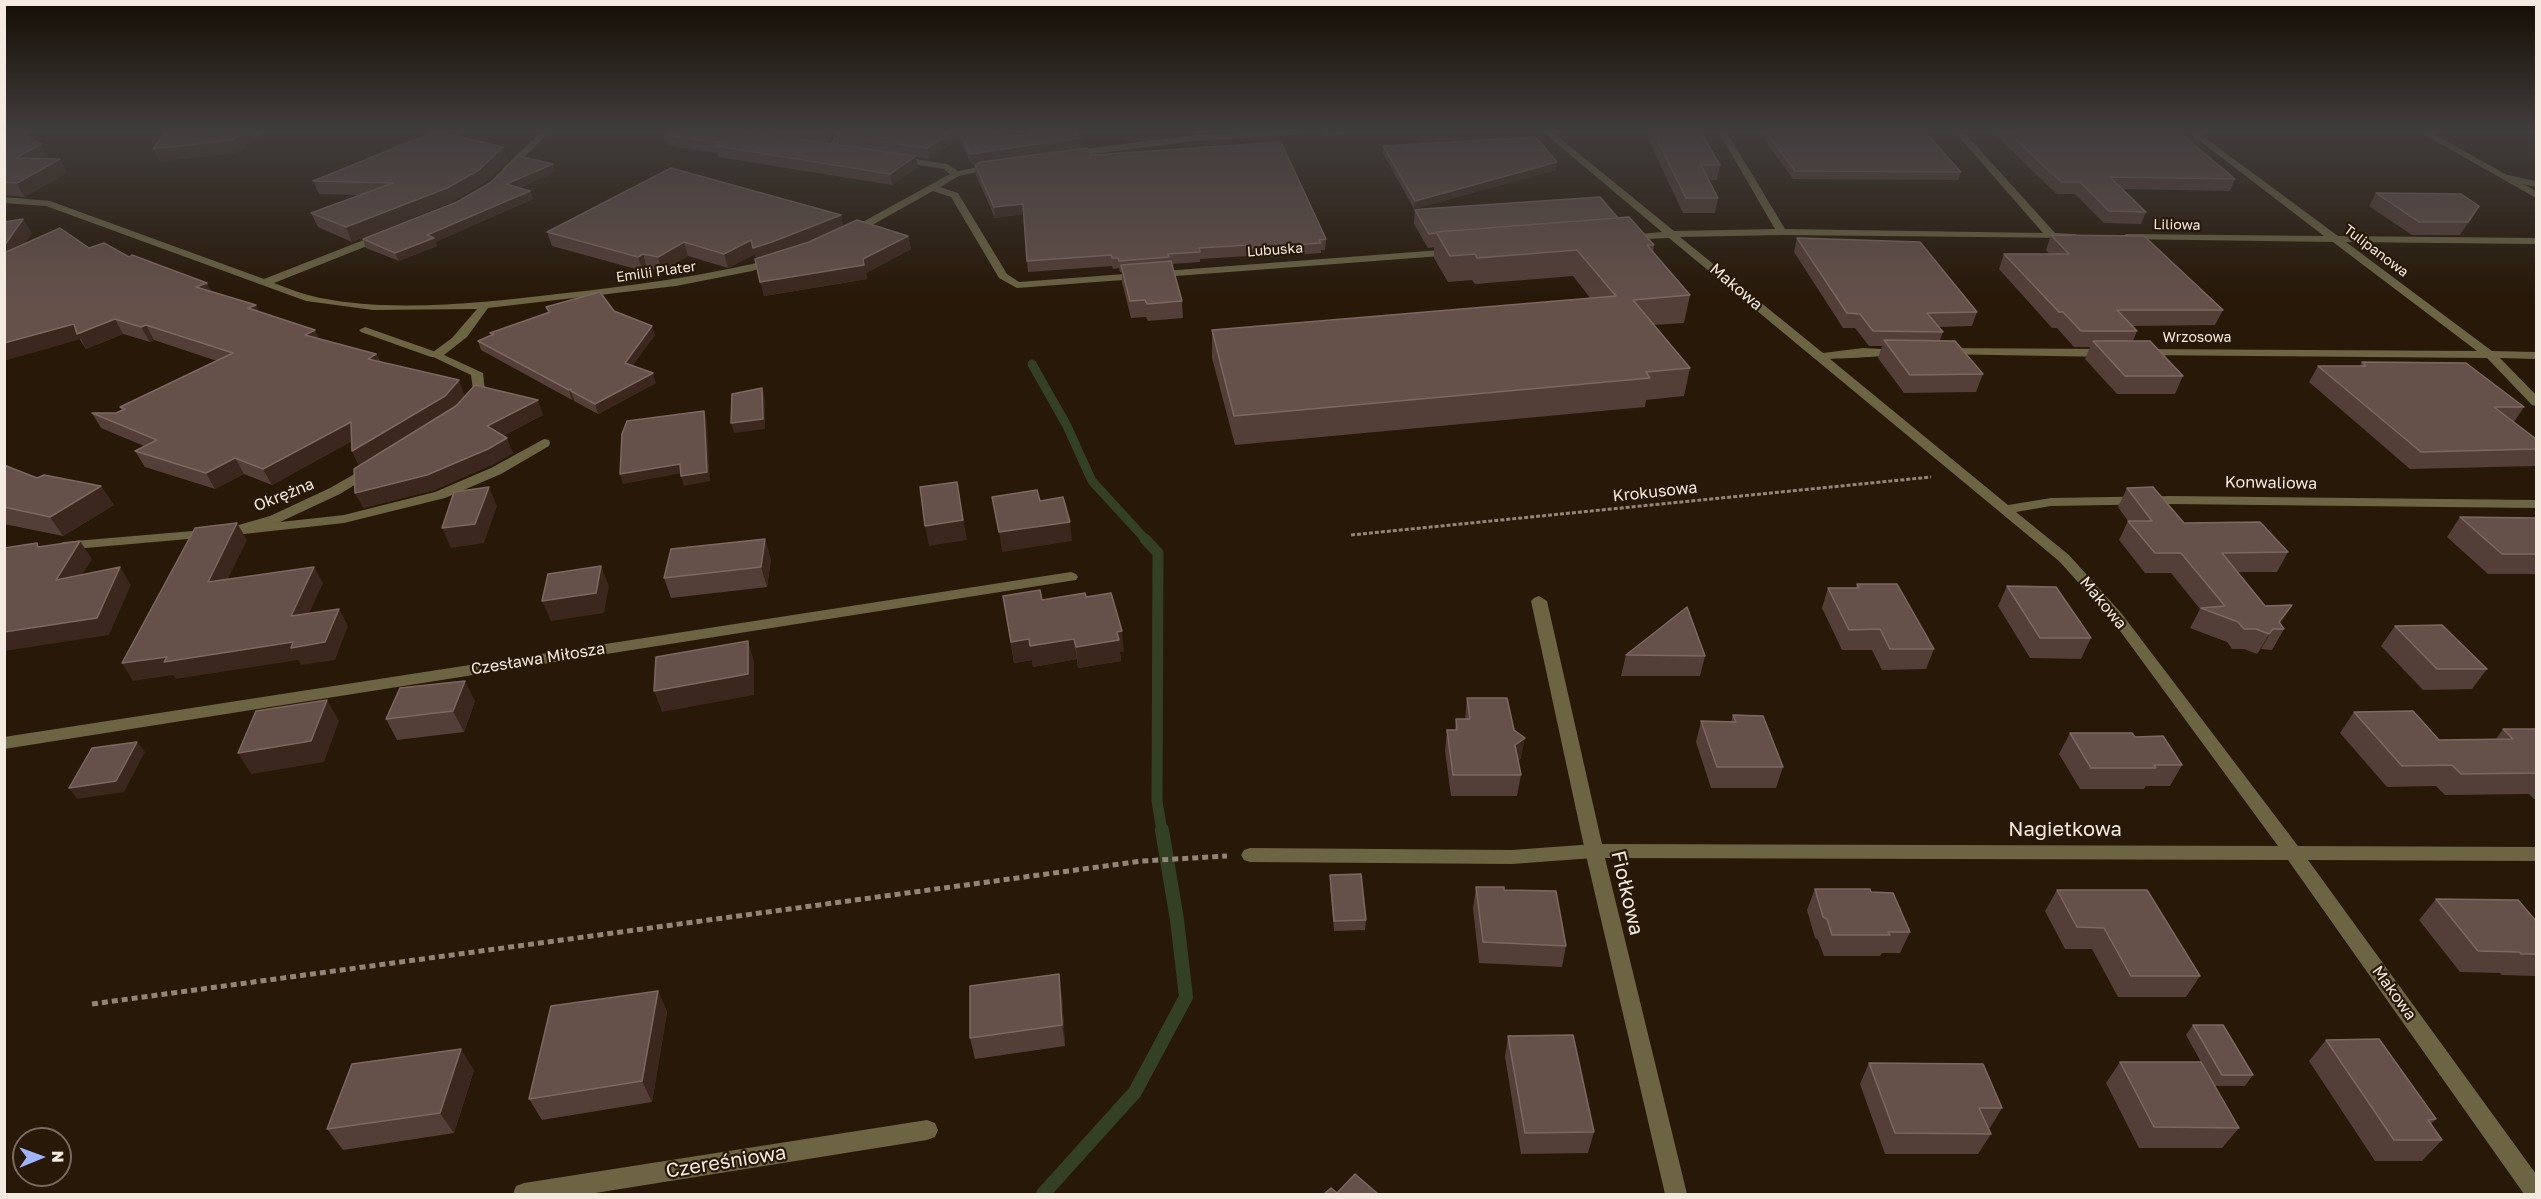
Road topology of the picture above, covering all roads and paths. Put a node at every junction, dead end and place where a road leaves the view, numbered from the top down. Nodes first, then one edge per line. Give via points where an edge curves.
1 (930, 187) joint
2 (1614, 187) edge
3 (1755, 187) edge
4 (2008, 187) edge
5 (2265, 187) edge
6 (2523, 187) edge
7 (2536, 195) edge
8 (4, 200) edge
9 (393, 232) edge
10 (1782, 232) junction
11 (1673, 235) junction
12 (843, 236) edge
13 (2052, 236) junction
14 (2086, 236) edge
15 (2109, 237) edge
16 (1613, 240) edge
17 (2337, 241) junction
18 (2536, 241) edge
19 (1470, 250) edge
20 (792, 256) edge
21 (263, 283) junction
22 (484, 306) junction
23 (365, 330) dead end
24 (1911, 352) edge
25 (1934, 352) edge
26 (435, 355) junction
27 (2490, 355) junction
28 (2536, 355) edge
29 (1821, 357) junction
30 (2536, 402) edge
31 (464, 408) edge
32 (544, 443) dead end
33 (386, 460) edge
34 (1962, 474) junction
35 (2536, 504) edge
36 (2007, 509) junction
37 (229, 532) junction
38 (1351, 535) dead end
39 (46, 548) edge
40 (1071, 577) dead end
41 (1539, 601) dead end
42 (4, 743) edge
43 (1594, 851) junction
44 (2293, 853) junction
45 (2536, 854) edge
46 (1250, 855) joint
47 (92, 1004) dead end
48 (927, 1130) dead end
49 (2536, 1192) edge
50 (524, 1194) edge
51 (1676, 1194) edge

1 - 12 street
1 - 19 street, Lubuska via 955,195 1003,276 1017,285
2 - 11 street, Makowa
3 - 10 street
4 - 13 street
5 - 17 street, Tulipanowa
6 - 7 street
8 - 21 street, Emilii Plater via 47,204
9 - 21 street
10 - 11 street
10 - 13 street
11 - 16 street
11 - 29 street, Makowa
13 - 14 street
15 - 17 street, Liliowa
17 - 18 street, Liliowa
17 - 27 street, Tulipanowa
20 - 22 street, Emilii Plater via 653,287
21 - 22 street, Emilii Plater via 306,298 341,304 410,309
22 - 26 street via 458,339
23 - 26 street
24 - 29 street
25 - 27 street, Wrzosowa
26 - 31 street via 477,372 479,391
27 - 28 street, Wrzosowa
27 - 30 street, Tulipanowa
29 - 34 street, Makowa
32 - 37 street via 495,471 440,495 344,519
33 - 37 street, Okrężna via 335,491 275,519
34 - 36 street, Makowa
34 - 38 path, Krokusowa
35 - 36 street, Konwaliowa via 2170,500 2051,502
36 - 44 street, Makowa via 2064,558 2117,617
37 - 39 street, Okrężna
40 - 42 street, Czesława Miłosza
41 - 43 street, Fiołkowa
43 - 44 street, Nagietkowa
43 - 46 street, Nagietkowa via 1512,857
43 - 51 street, Fiołkowa
44 - 45 street, Nagietkowa
44 - 49 street, Makowa
46 - 47 path via 1150,861
48 - 50 street, Czereśniowa

